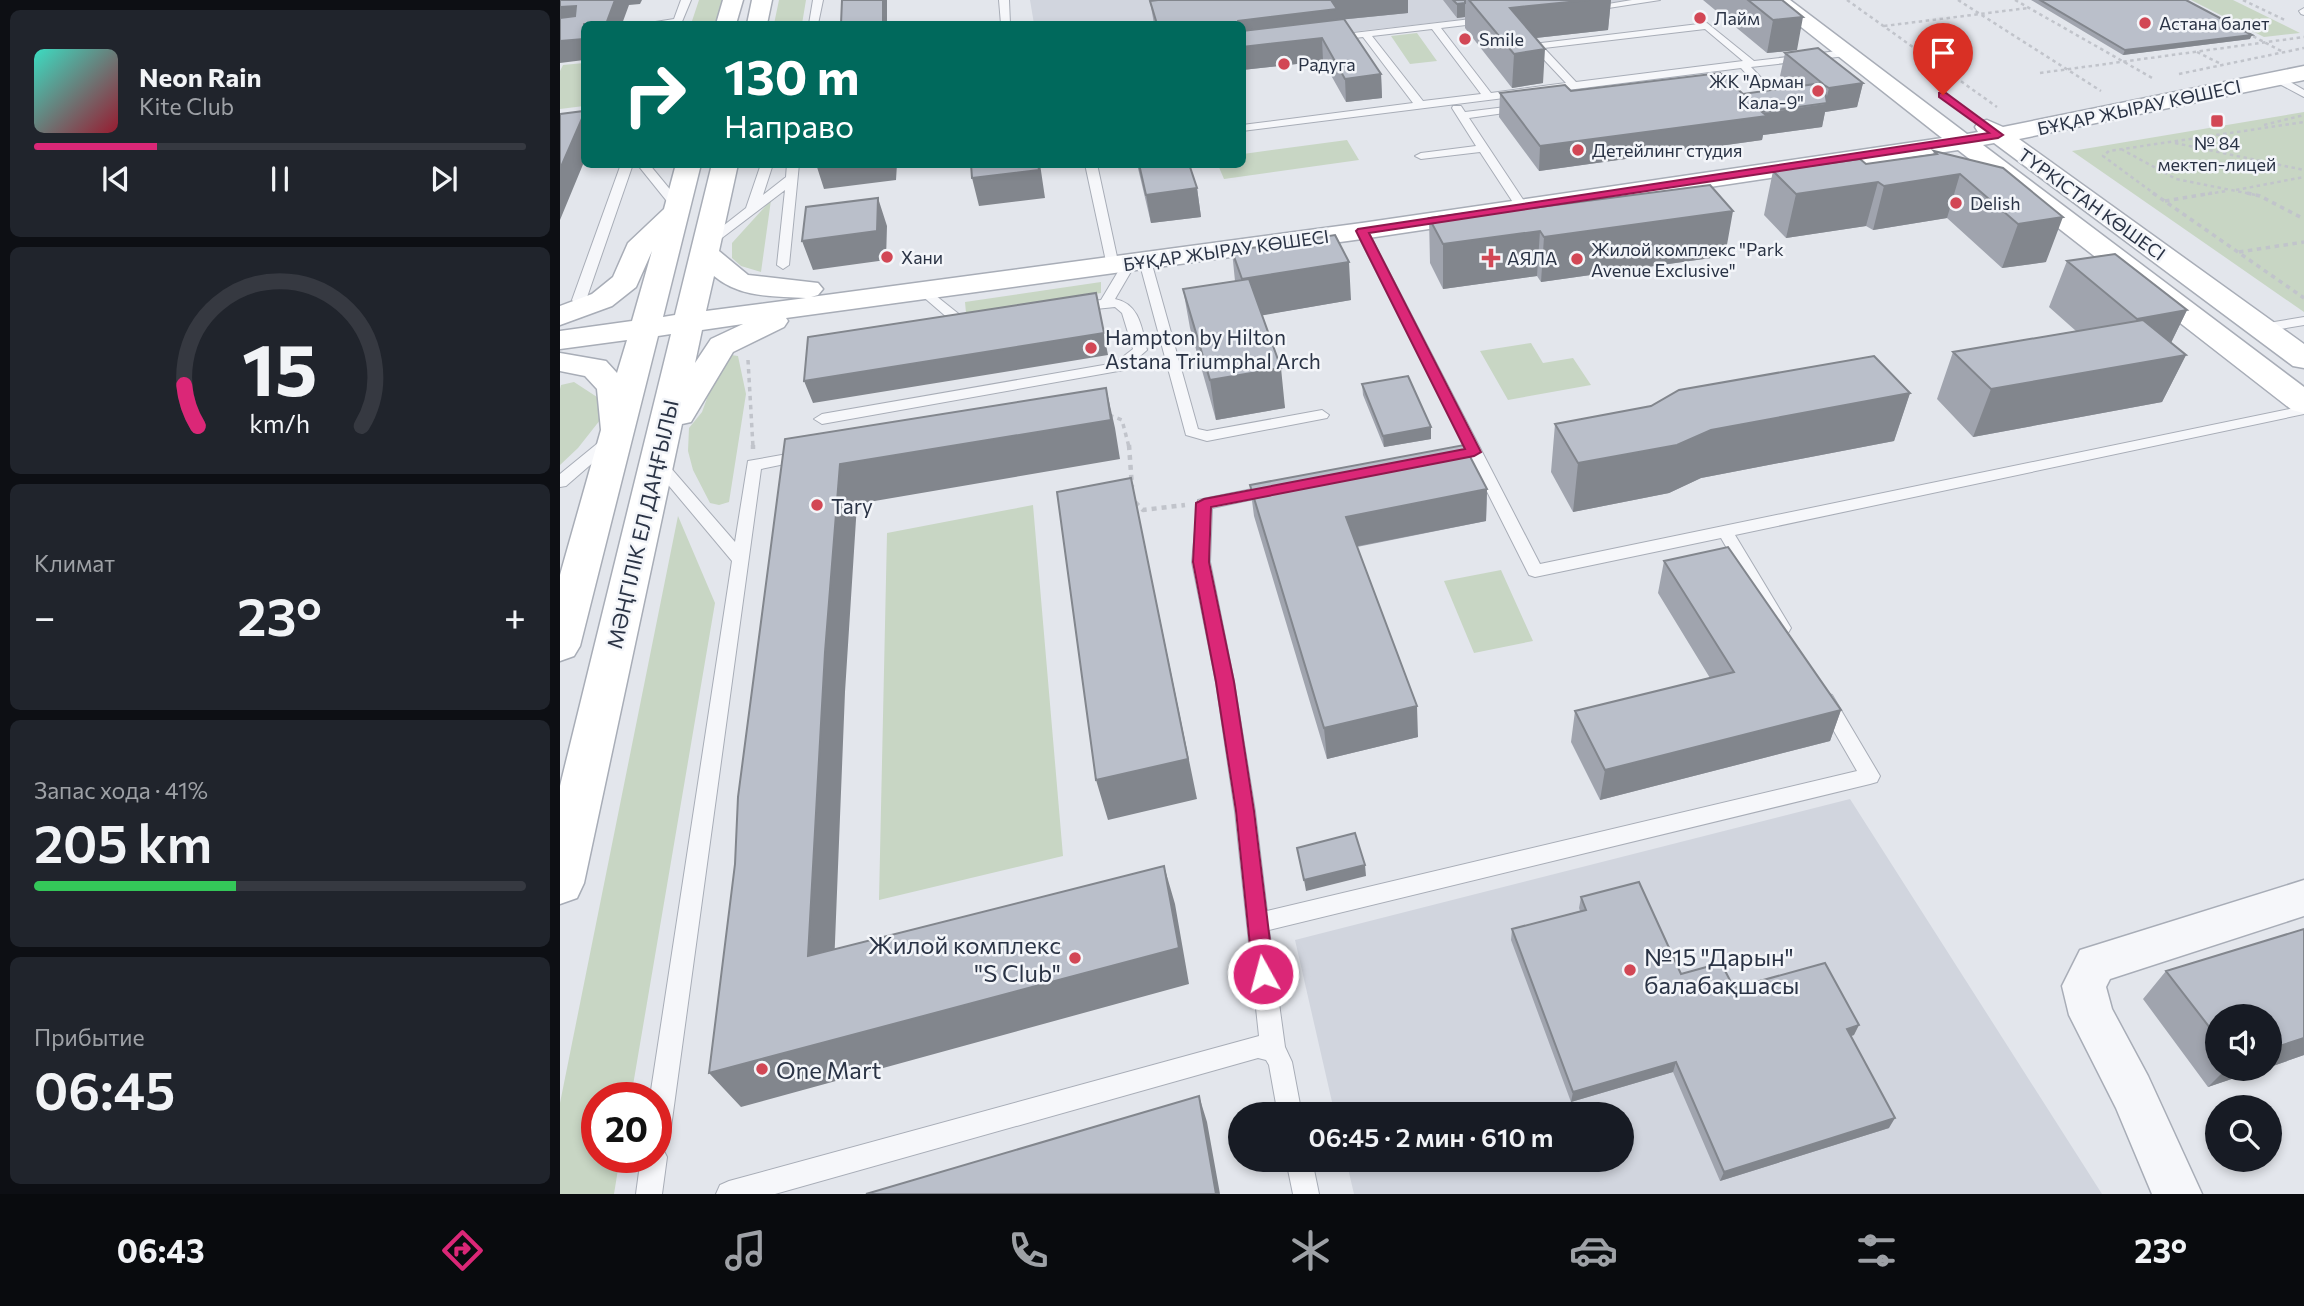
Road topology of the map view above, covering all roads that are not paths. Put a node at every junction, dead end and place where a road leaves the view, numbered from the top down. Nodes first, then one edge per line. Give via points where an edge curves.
1 (685, 0) edge
2 (733, 0) edge
3 (762, 0) edge
4 (818, 0) edge
5 (1004, 0) edge
6 (1655, 0) edge
7 (1777, 0) edge
8 (1608, 3) edge
9 (1584, 8) dead end
10 (1502, 19) edge
11 (678, 21) edge
12 (727, 21) edge
13 (758, 21) edge
14 (814, 21) edge
15 (1006, 21) edge
16 (1434, 27) junction
17 (1365, 34) junction
18 (1324, 38) edge
19 (1846, 53) junction
20 (1746, 64) junction
21 (1707, 68) junction
22 (2304, 72) edge
23 (2276, 78) junction
24 (1717, 79) edge
25 (1574, 85) junction
26 (2304, 94) edge
27 (1488, 96) junction
28 (1452, 101) junction
29 (1420, 105) junction
30 (1760, 106) edge
31 (1530, 107) edge
32 (1969, 114) dead end
33 (1463, 116) junction
34 (2001, 123) junction
35 (1246, 127) edge
36 (1962, 142) junction
37 (1483, 148) junction
38 (1421, 156) dead end
39 (625, 168) edge
40 (645, 168) edge
41 (688, 168) edge
42 (723, 168) edge
43 (766, 168) edge
44 (792, 168) edge
45 (1093, 168) edge
46 (791, 179) junction
47 (1522, 207) junction
48 (678, 209) junction
49 (747, 212) junction
50 (1362, 231) junction
51 (705, 249) junction
52 (1129, 263) junction
53 (783, 265) dead end
54 (925, 291) junction
55 (894, 295) junction
56 (853, 300) junction
57 (1106, 303) junction
58 (569, 308) edge
59 (1067, 308) edge
60 (988, 320) edge
61 (689, 321) junction
62 (2304, 321) edge
63 (644, 327) junction
64 (2262, 328) junction
65 (560, 340) edge
66 (2304, 359) edge
67 (560, 362) edge
68 (2304, 403) edge
69 (2304, 410) edge
70 (1322, 415) dead end
71 (822, 419) dead end
72 (617, 435) junction
73 (659, 451) junction
74 (820, 454) edge
75 (560, 482) edge
76 (1285, 488) edge
77 (1725, 531) junction
78 (738, 558) junction
79 (560, 646) edge
80 (1794, 648) edge
81 (1815, 682) edge
82 (560, 883) edge
83 (2304, 898) edge
84 (1257, 923) junction
85 (1273, 1050) junction
86 (664, 1082) edge
87 (1288, 1102) edge
88 (1301, 1172) edge
89 (652, 1173) edge
90 (649, 1194) edge
91 (729, 1194) edge
92 (1306, 1194) edge
93 (2178, 1194) edge

1 - 11 lane
2 - 12 main road
3 - 13 main road
4 - 14 lane
5 - 15 lane
6 - 8 lane
7 - 19 main road, ТҮРКІСТАН КӨШЕСІ
8 - 9 lane
10 - 16 lane
16 - 17 lane
16 - 27 lane
17 - 18 lane
17 - 29 lane
19 - 20 lane
19 - 36 main road, ТҮРКІСТАН КӨШЕСІ
20 - 21 lane
20 - 25 lane via 1707,26 1536,46
20 - 30 lane via 1780,104
21 - 24 lane
21 - 25 lane
22 - 23 main road, БҰҚАР ЖЫРАУ КӨШЕСІ
23 - 26 lane
23 - 34 main road, БҰҚАР ЖЫРАУ КӨШЕСІ
25 - 27 lane
27 - 28 lane
28 - 29 lane
28 - 33 lane
29 - 35 lane
31 - 33 lane
32 - 34 main road, ТҮРКІСТАН КӨШЕСІ
33 - 37 lane
34 - 36 main road, БҰҚАР ЖЫРАУ КӨШЕСІ
34 - 64 main road, ТҮРКІСТАН КӨШЕСІ
36 - 47 main road, БҰҚАР ЖЫРАУ КӨШЕСІ
36 - 68 main road, ТҮРКІСТАН КӨШЕСІ
37 - 38 lane
37 - 47 lane
39 - 58 lane
40 - 48 lane
41 - 48 main road, МӘҢГІЛІК ЕЛ ДАҢҒЫЛЫ
42 - 51 main road, МӘҢГІЛІК ЕЛ ДАҢҒЫЛЫ
43 - 49 lane
44 - 46 lane
45 - 52 lane
46 - 49 lane
46 - 53 lane
47 - 50 main road, БҰҚАР ЖЫРАУ КӨШЕСІ
48 - 58 main road via 638,249 626,281 603,300
48 - 63 main road, МӘҢГІЛІК ЕЛ ДАҢҒЫЛЫ
49 - 51 lane
50 - 52 main road, БҰҚАР ЖЫРАУ КӨШЕСІ
50 - 77 lane via 1467,453 1535,571
51 - 55 main road via 737,282
51 - 61 main road, МӘҢГІЛІК ЕЛ ДАҢҒЫЛЫ
52 - 54 main road, БҰҚАР ЖЫРАУ КӨШЕСІ
52 - 57 lane
52 - 70 lane via 1191,432 1207,436
54 - 55 main road, БҰҚАР ЖЫРАУ КӨШЕСІ
54 - 60 lane via 962,323
55 - 56 main road, БҰҚАР ЖЫРАУ КӨШЕСІ
56 - 61 main road, БҰҚАР ЖЫРАУ КӨШЕСІ
56 - 73 main road via 775,320 722,346
57 - 59 lane
57 - 71 lane via 1124,304 1130,311 1140,351 1119,367
61 - 63 main road, БҰҚАР ЖЫРАУ КӨШЕСІ
61 - 73 main road, МӘҢГІЛІК ЕЛ ДАҢҒЫЛЫ
62 - 64 lane
63 - 65 main road, БҰҚАР ЖЫРАУ КӨШЕСІ
63 - 72 main road, МӘҢГІЛІК ЕЛ ДАҢҒЫЛЫ
64 - 66 main road, ТҮРКІСТАН КӨШЕСІ
67 - 72 main road via 595,368 613,387
69 - 77 lane
72 - 75 lane
72 - 79 main road, МӘҢГІЛІК ЕЛ ДАҢҒЫЛЫ
73 - 78 lane
73 - 82 main road, МӘҢГІЛІК ЕЛ ДАҢҒЫЛЫ
74 - 78 lane via 754,465
76 - 84 lane via 1204,503 1201,562 1243,798
77 - 80 lane
78 - 86 lane
81 - 84 lane via 1870,776
83 - 93 street via 2095,964 2084,986 2091,1015
84 - 85 lane
85 - 87 lane via 1280,1062
85 - 91 lane via 1258,1047
88 - 92 lane
89 - 90 lane

